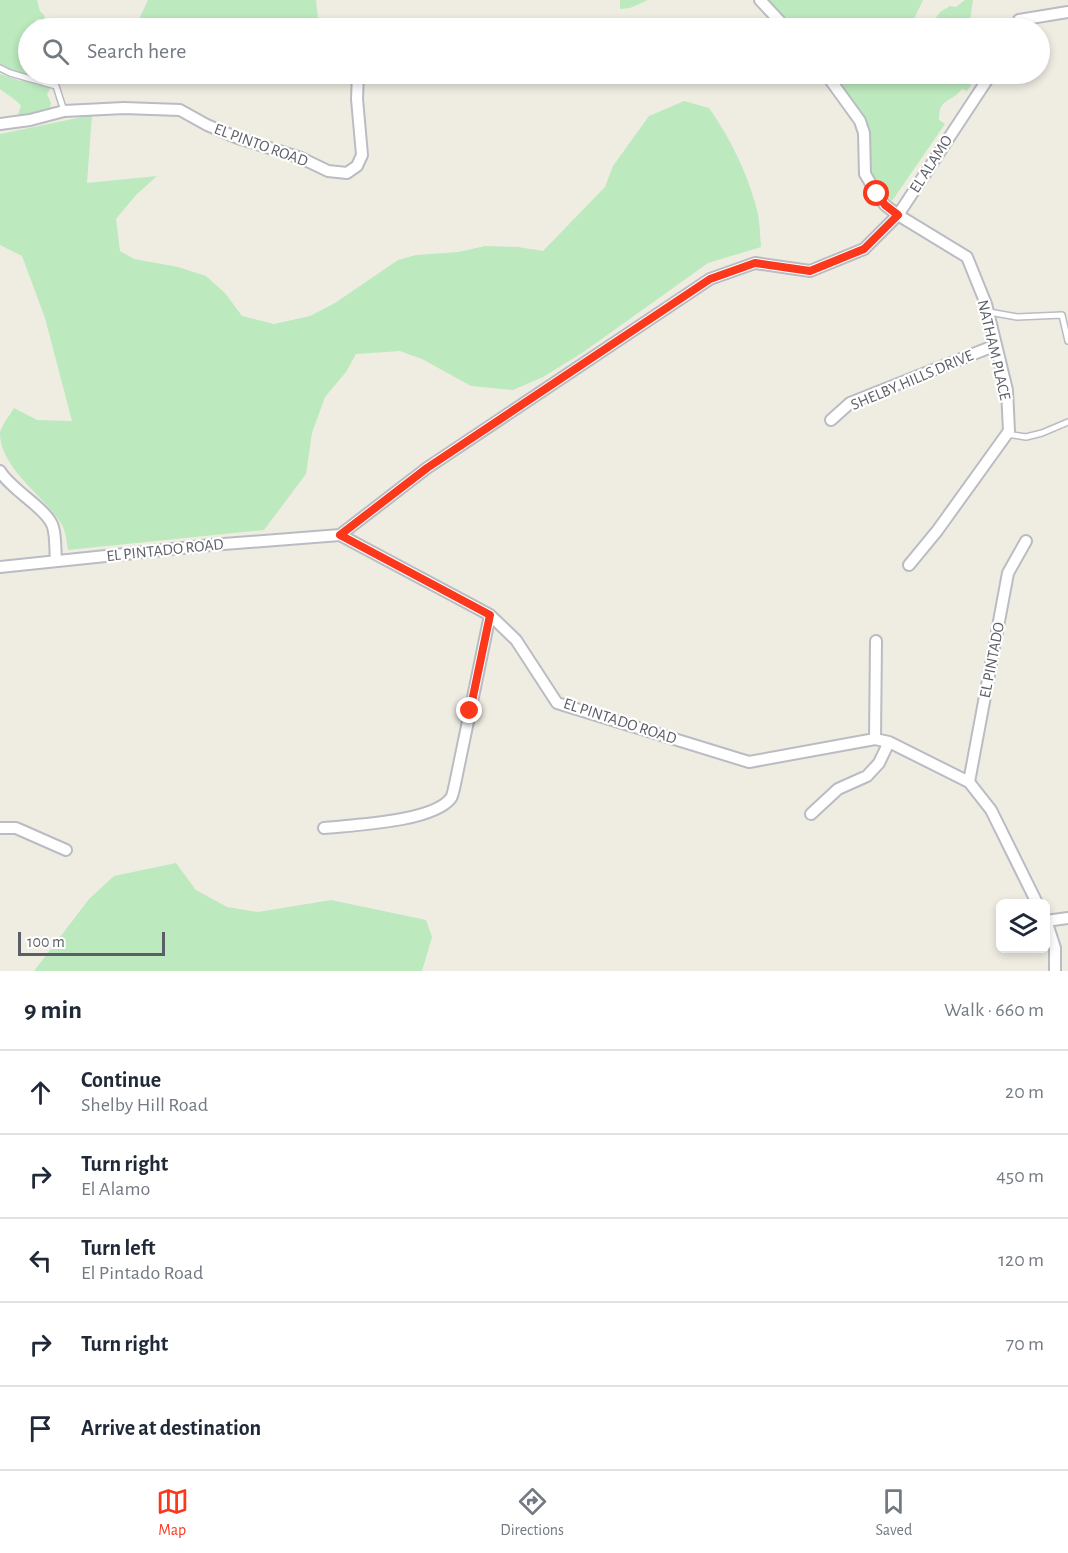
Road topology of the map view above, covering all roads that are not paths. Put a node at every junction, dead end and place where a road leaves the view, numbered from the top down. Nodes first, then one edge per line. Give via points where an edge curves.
1 (760, 0) edge
2 (1068, 12) edge
3 (777, 18) edge
4 (1043, 18) edge
5 (0, 68) edge
6 (18, 74) edge
7 (50, 84) edge
8 (358, 84) edge
9 (833, 84) edge
10 (984, 84) edge
11 (64, 111) junction
12 (0, 124) edge
13 (898, 215) junction
14 (988, 312) junction
15 (1068, 341) edge
16 (996, 345) junction
17 (831, 420) dead end
18 (1068, 422) edge
19 (1006, 434) junction
20 (1, 474) edge
21 (340, 535) junction
22 (1026, 541) dead end
23 (56, 561) junction
24 (909, 565) dead end
25 (0, 567) edge
26 (490, 615) junction
27 (876, 641) dead end
28 (875, 739) junction
29 (889, 742) junction
30 (969, 782) junction
31 (811, 814) dead end
32 (0, 828) edge
33 (324, 828) dead end
34 (66, 850) dead end
35 (1035, 899) edge
36 (1068, 918) edge
37 (1050, 920) edge
38 (1050, 933) edge
39 (1055, 971) edge

1 - 3 street
2 - 4 street
5 - 6 lane
7 - 11 lane via 56,86
8 - 11 street, EL PINTO ROAD via 362,155 357,166 347,173 328,171 238,138 180,110
9 - 13 street, NATHAM PLACE via 861,121 865,174 885,205
10 - 13 street, EL ALAMO
11 - 12 street, EL PINTO ROAD
13 - 14 street, NATHAM PLACE via 967,258
13 - 21 street, EL ALAMO via 864,249 810,271 755,263 710,279 427,468
14 - 15 lane via 1017,317 1062,315
14 - 16 street, NATHAM PLACE
16 - 17 street, SHELBY HILLS DRIVE via 850,403
16 - 19 street, NATHAM PLACE via 1007,390
18 - 19 lane via 1026,437
19 - 24 street
20 - 23 street via 50,520
21 - 23 street, EL PINTADO ROAD
21 - 26 street, EL PINTADO ROAD
22 - 30 street, EL PINTADO via 1008,573
23 - 25 street, EL PINTADO ROAD
26 - 28 street, EL PINTADO ROAD via 516,640 557,703 749,762
26 - 33 street via 451,798 403,820
27 - 28 street
28 - 29 street, EL PINTADO ROAD
29 - 30 street, EL PINTADO ROAD
29 - 31 street via 879,763 867,776 838,789
30 - 35 street, EL PINTADO ROAD via 991,810
32 - 34 street via 16,828
36 - 37 street
38 - 39 street via 1055,948

